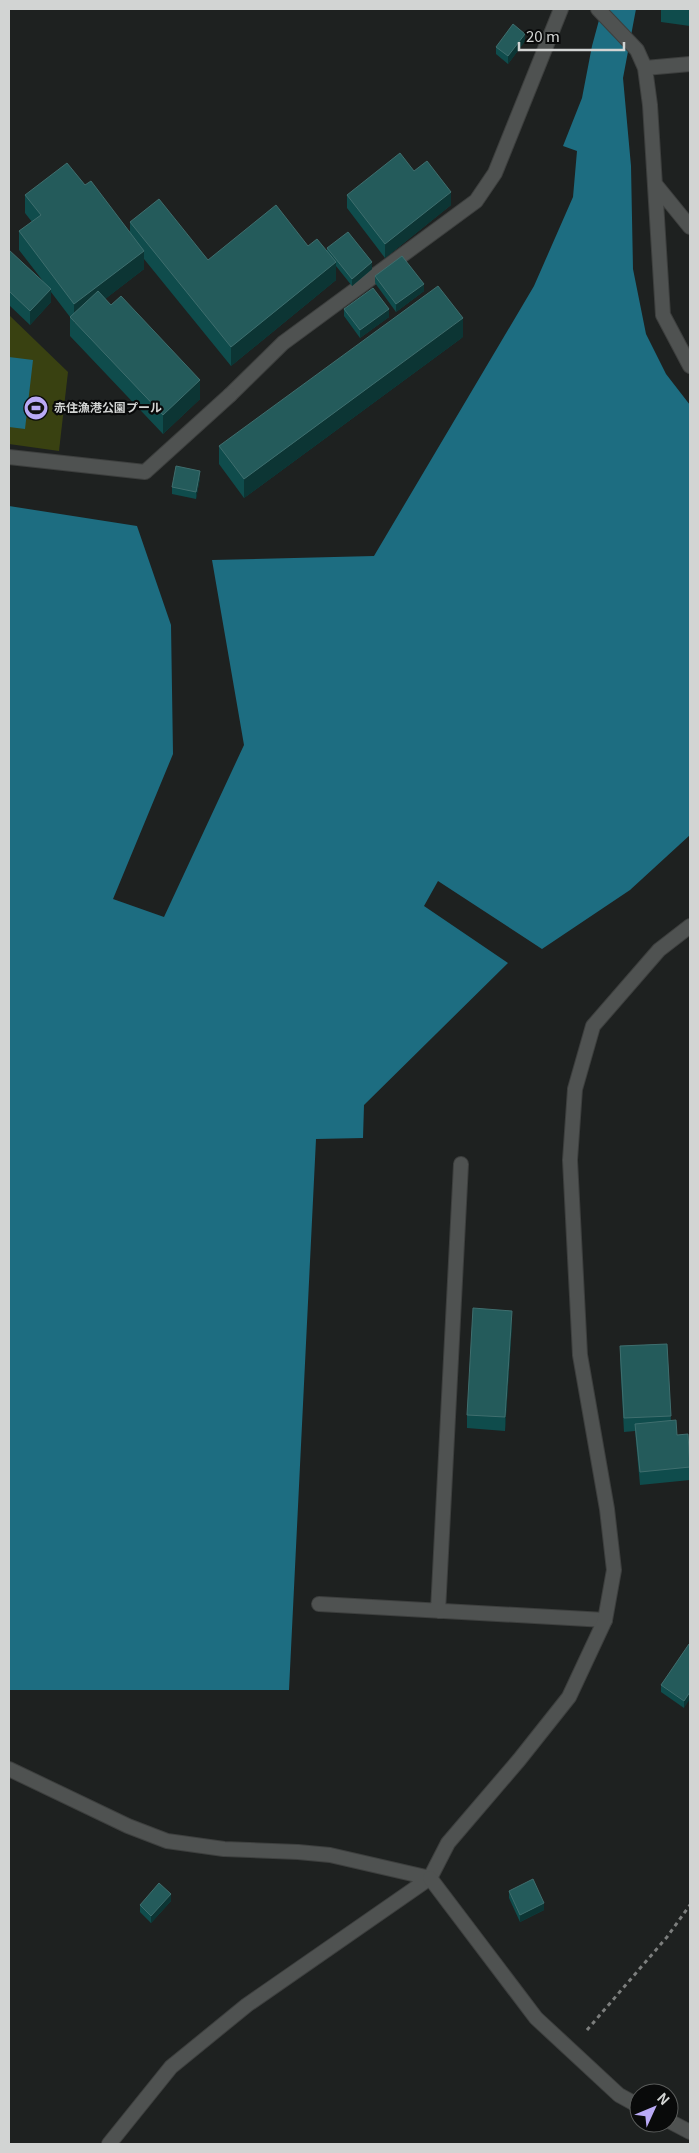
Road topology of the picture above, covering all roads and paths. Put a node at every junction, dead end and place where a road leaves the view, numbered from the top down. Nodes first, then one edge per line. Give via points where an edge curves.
1 (561, 9) edge
2 (598, 9) edge
3 (690, 64) edge
4 (645, 68) junction
5 (655, 184) junction
6 (690, 227) edge
7 (690, 366) edge
8 (9, 457) edge
9 (690, 926) edge
10 (461, 1164) dead end
11 (319, 1604) dead end
12 (438, 1611) junction
13 (605, 1620) junction
14 (9, 1769) edge
15 (430, 1878) junction
16 (690, 1905) edge
17 (570, 2050) junction
18 (629, 2100) edge
19 (109, 2144) edge

1 - 8 street via 495,173 476,200 283,342 145,472
2 - 4 street via 637,50
3 - 4 street
4 - 5 street
5 - 6 street
5 - 7 street via 663,315
9 - 13 street via 659,950 593,1026 575,1089 570,1160 580,1355 607,1509 614,1570
10 - 12 street
11 - 12 street
12 - 13 street
13 - 15 street via 569,1697 448,1843
14 - 15 street via 128,1826 167,1841 224,1849 330,1855
15 - 17 street via 536,2018
15 - 19 street via 247,2005 172,2067
16 - 17 path via 667,1937
17 - 18 street

